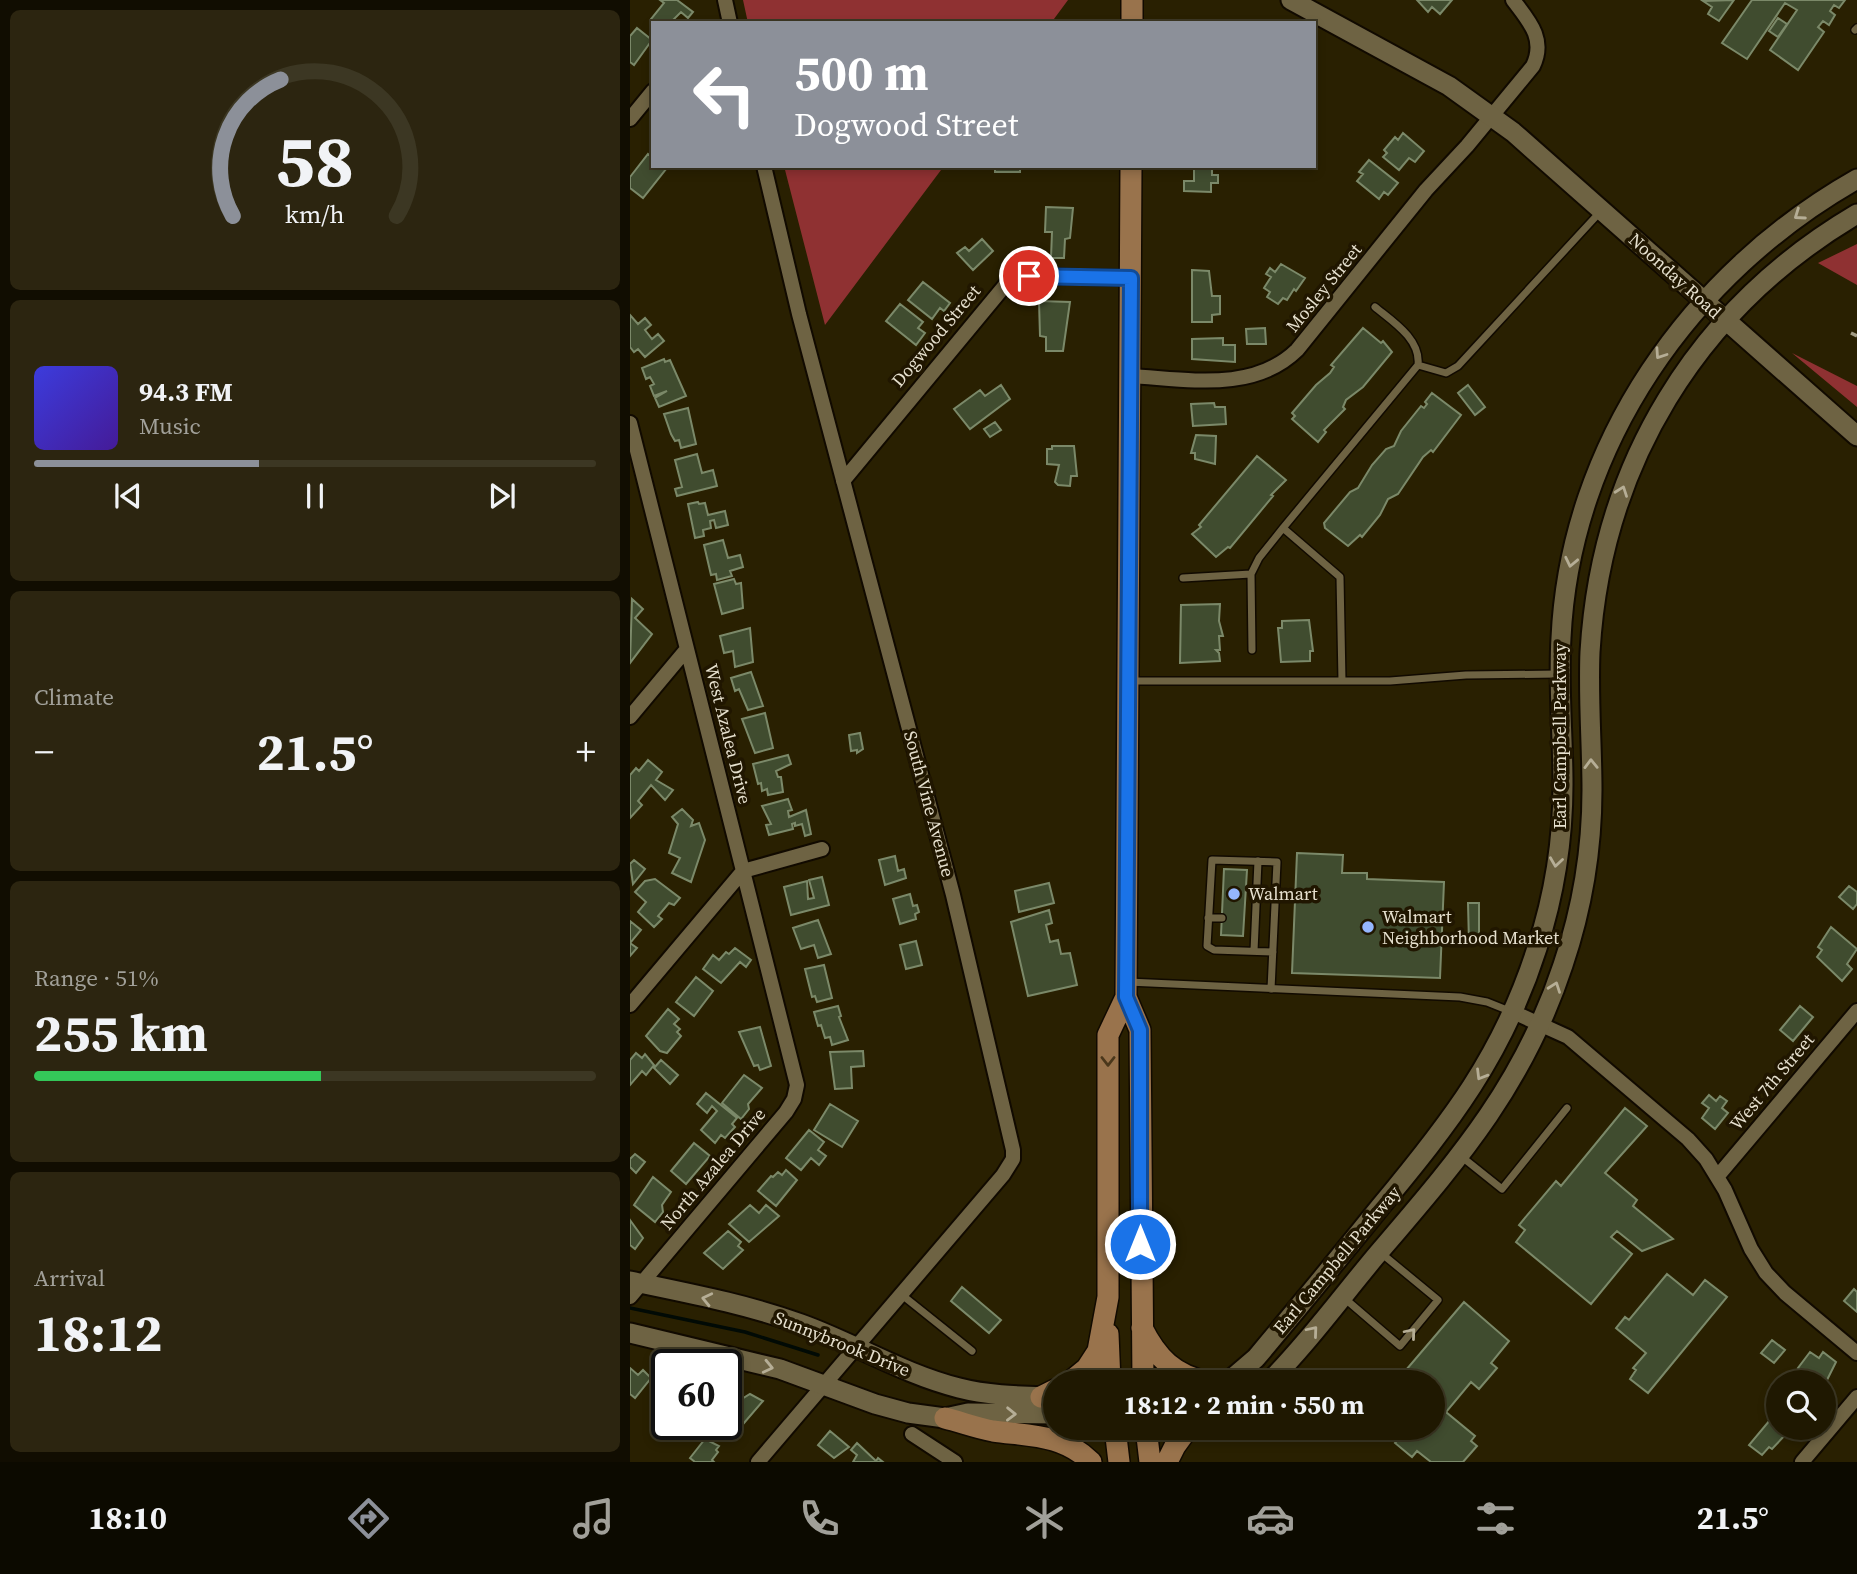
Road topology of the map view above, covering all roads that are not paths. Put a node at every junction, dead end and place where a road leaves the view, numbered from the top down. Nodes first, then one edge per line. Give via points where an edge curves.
1 (725, 0) edge
2 (1132, 0) edge
3 (1291, 0) edge
4 (1513, 0) edge
5 (730, 21) edge
6 (1132, 21) edge
7 (651, 94) edge
8 (1492, 116) junction
9 (630, 119) edge
10 (764, 168) edge
11 (1131, 168) edge
12 (1857, 179) edge
13 (1601, 210) junction
14 (1857, 214) edge
15 (1131, 278) junction
16 (1702, 300) junction
17 (1375, 307) dead end
18 (1724, 320) junction
19 (1418, 365) junction
20 (1130, 376) junction
21 (630, 426) edge
22 (1857, 436) edge
23 (843, 481) junction
24 (1283, 528) junction
25 (1251, 574) junction
26 (1183, 578) dead end
27 (686, 650) junction
28 (1252, 650) dead end
29 (1590, 673) junction
30 (1559, 674) junction
31 (1129, 681) junction
32 (1342, 681) junction
33 (630, 717) edge
34 (822, 849) dead end
35 (1258, 861) junction
36 (743, 871) junction
37 (1208, 918) junction
38 (1222, 918) dead end
39 (1244, 919) dead end
40 (1256, 919) junction
41 (1254, 951) junction
42 (1273, 952) junction
43 (1271, 989) junction
44 (1126, 990) junction
45 (630, 1005) edge
46 (1857, 1011) edge
47 (1513, 1012) junction
48 (1542, 1024) junction
49 (792, 1055) joint
50 (1567, 1108) dead end
51 (1438, 1138) junction
52 (1461, 1157) junction
53 (1717, 1177) junction
54 (1380, 1208) junction
55 (1401, 1227) junction
56 (1357, 1236) junction
57 (1380, 1252) junction
58 (1322, 1278) junction
59 (634, 1288) edge
60 (901, 1294) junction
61 (1342, 1296) junction
62 (1108, 1297) junction
63 (1140, 1324) junction
64 (630, 1333) edge
65 (855, 1348) junction
66 (972, 1351) dead end
67 (1857, 1353) edge
68 (1085, 1370) edge
69 (1110, 1370) edge
70 (1142, 1370) edge
71 (1175, 1370) edge
72 (1242, 1370) edge
73 (1279, 1370) edge
74 (824, 1384) junction
75 (1043, 1394) edge
76 (1857, 1397) edge
77 (1043, 1415) edge
78 (945, 1418) junction
79 (912, 1434) dead end
80 (1116, 1440) edge
81 (1147, 1440) edge
82 (1179, 1440) edge
83 (758, 1462) edge
84 (955, 1462) edge
85 (1091, 1462) edge
86 (1119, 1462) edge
87 (1150, 1462) edge
88 (1167, 1462) edge
89 (1802, 1462) edge

1 - 5 street
2 - 6 main road
3 - 8 main road, Noonday Road via 1438,80
4 - 8 street via 1535,32 1538,52 1533,66
7 - 9 street
8 - 13 main road, Noonday Road
8 - 20 street, Mosley Street via 1286,361 1261,374 1237,378
10 - 23 street, South Vine Avenue
11 - 15 main road
12 -> 16 main road, Earl Campbell Parkway via 1771,237
13 - 16 main road, Noonday Road
13 - 19 lane via 1458,366 1446,373
14 - 18 main road, Earl Campbell Parkway via 1788,261
15 - 20 main road
15 - 23 street, Dogwood Street via 1029,276 1007,284
16 - 18 main road, Noonday Road
16 -> 30 main road, Earl Campbell Parkway via 1640,384 1598,473 1569,575
17 - 19 lane via 1409,337
18 - 22 main road, Noonday Road
29 -> 18 main road, Earl Campbell Parkway via 1598,582 1624,485 1660,411
19 - 24 lane
20 - 31 main road
21 - 27 street, West Azalea Drive
23 - 60 street, South Vine Avenue via 953,895 1013,1150 1003,1175
24 - 25 lane
24 - 32 lane via 1340,577
25 - 26 lane
25 - 28 lane
27 - 33 street
27 - 36 street, West Azalea Drive
29 - 30 main road
48 -> 29 main road, Earl Campbell Parkway via 1571,938 1589,842
30 - 32 lane
30 -> 47 main road, Earl Campbell Parkway via 1563,789 1558,849 1544,928
31 - 32 lane
31 - 44 main road
34 - 36 street
35 - 37 lane via 1212,860
35 - 40 lane
35 - 42 lane via 1277,862
36 - 45 street
36 - 49 street, West Azalea Drive
37 - 38 lane
37 - 41 lane via 1210,949
39 - 40 lane
40 - 41 lane
41 - 42 lane
42 - 43 lane
43 - 44 lane
43 - 47 lane via 1460,997
44 -> 62 main road via 1108,1035
44 - 63 main road via 1140,1030
46 - 53 street, West 7th Street
47 - 48 street
47 -> 51 main road, Earl Campbell Parkway via 1483,1072
48 - 52 main road, Earl Campbell Parkway via 1503,1096
48 - 53 street via 1577,1044 1681,1132
49 - 59 street, North Azalea Drive via 797,1085 786,1112
50 - 52 lane via 1502,1189
51 - 52 main road
51 - 54 main road, Earl Campbell Parkway
52 - 55 main road, Earl Campbell Parkway
53 - 67 street via 1766,1273
54 - 55 main road
54 - 56 main road, Earl Campbell Parkway
55 - 57 main road, Earl Campbell Parkway
56 - 57 main road
56 - 58 main road, Earl Campbell Parkway
57 - 61 main road, Earl Campbell Parkway
61 -> 57 lane via 1400,1346 1438,1300
58 - 61 main road
58 - 72 main road, Earl Campbell Parkway
65 -> 59 main road, Sunnybrook Drive via 776,1315
60 - 65 street, South Vine Avenue
60 - 66 lane
73 -> 61 main road, Earl Campbell Parkway
62 - 68 main road via 1098,1351
62 - 69 main road
63 - 70 main road
63 - 71 main road via 1162,1360
64 -> 74 main road
65 - 74 street, South Vine Avenue
65 - 75 main road, Sunnybrook Drive via 958,1388
74 - 78 main road via 875,1404
74 - 83 street, South Vine Avenue
76 - 89 street
78 -> 77 main road via 968,1413
78 - 85 main road via 1060,1441
79 - 84 street
80 - 86 main road
81 - 87 main road
82 - 88 main road

